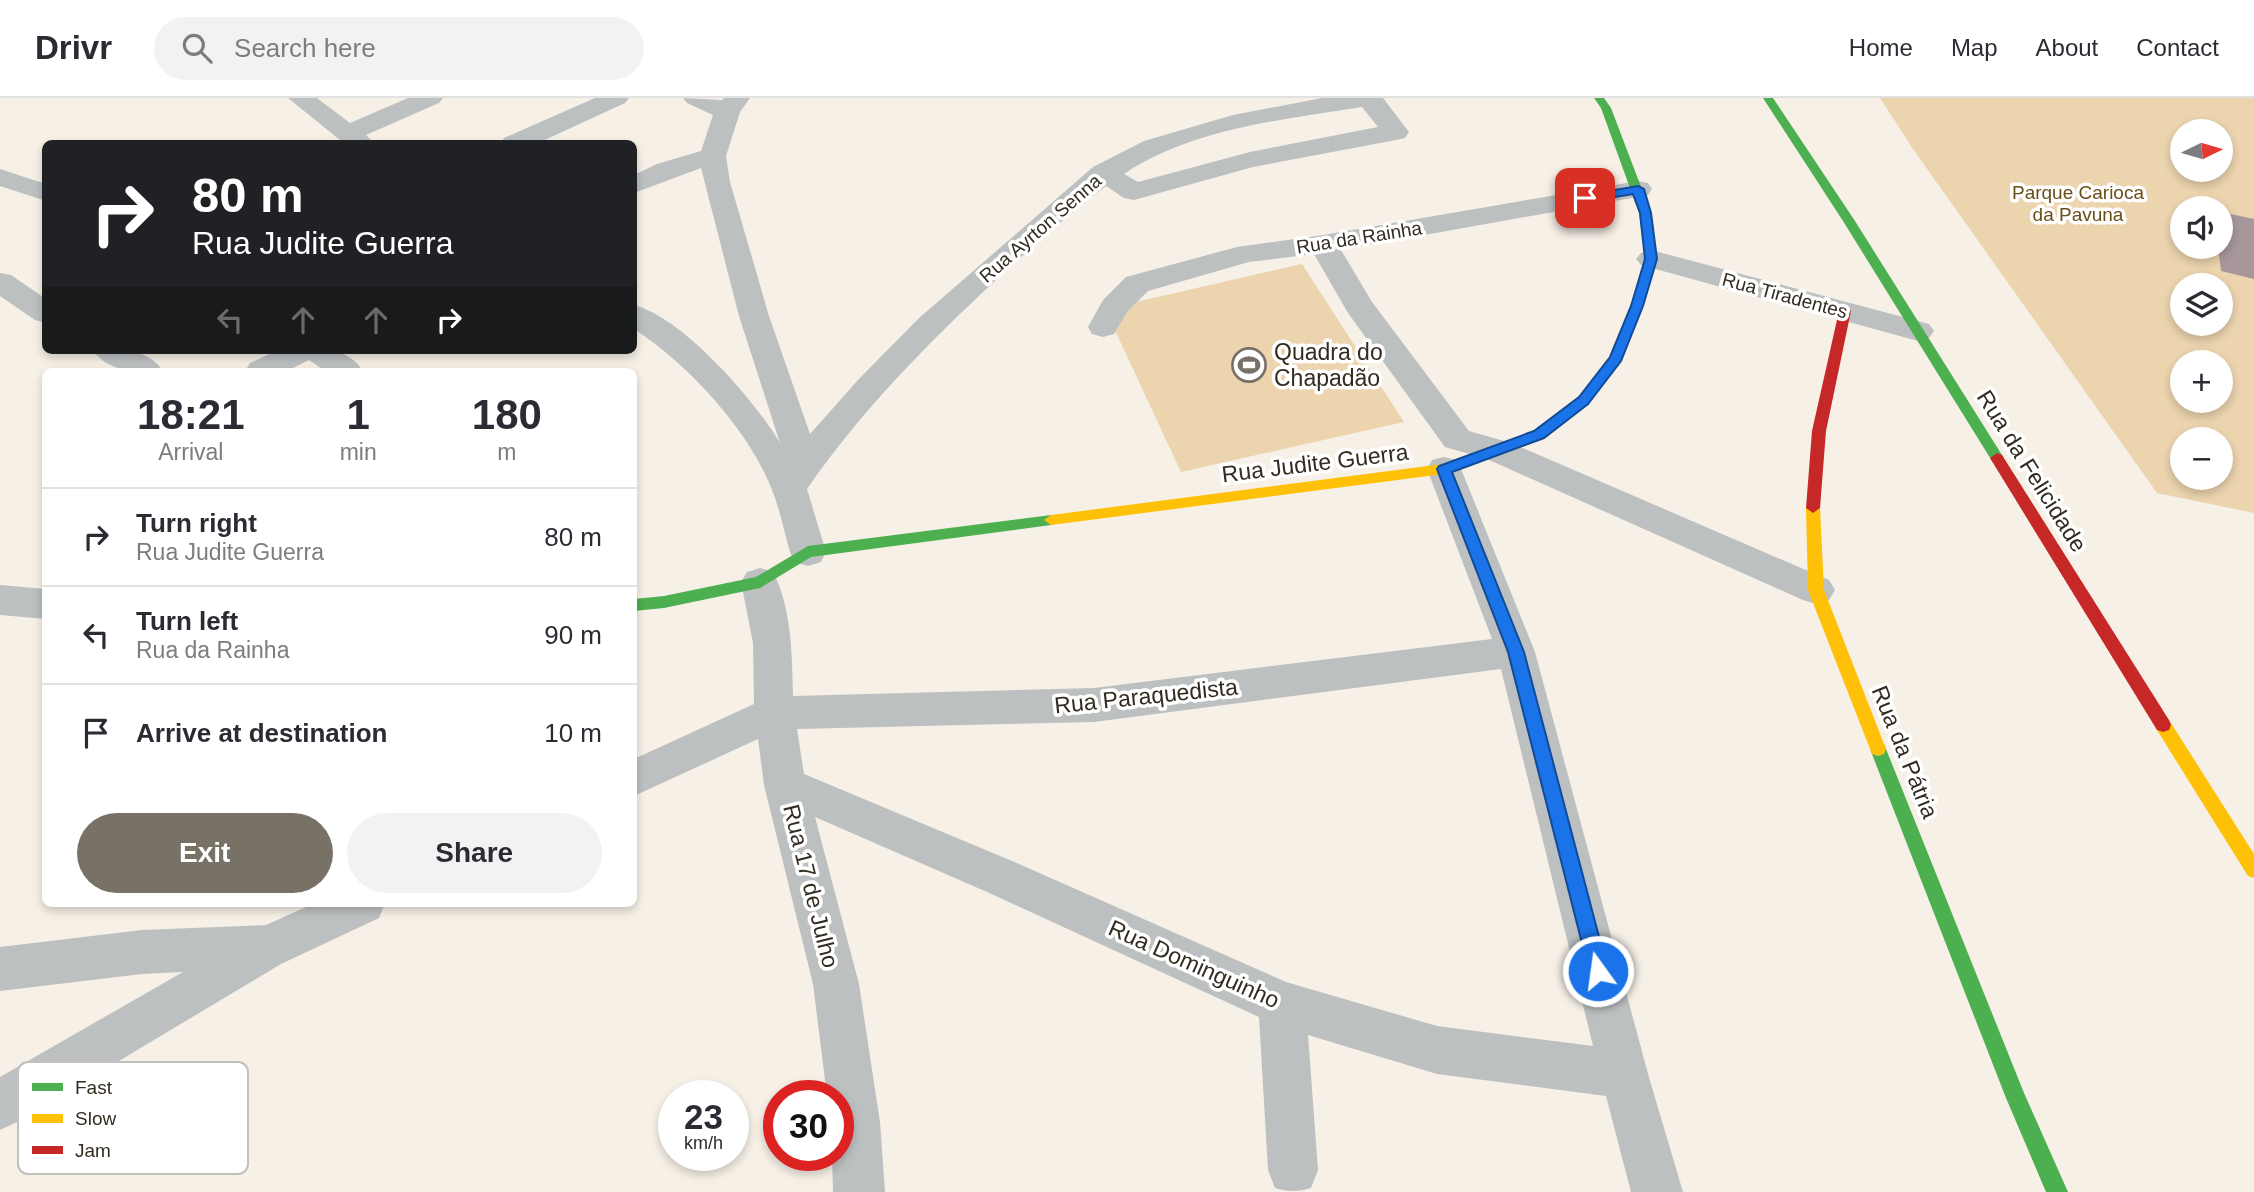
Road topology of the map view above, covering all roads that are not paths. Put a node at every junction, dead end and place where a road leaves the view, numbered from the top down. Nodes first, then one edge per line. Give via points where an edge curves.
1 (301, 98) edge
2 (430, 98) edge
3 (696, 98) edge
4 (1369, 98) edge
5 (1599, 98) edge
6 (1768, 98) edge
7 (611, 99) edge
8 (732, 105) edge
9 (355, 138) edge
10 (522, 140) edge
11 (713, 156) junction
12 (1103, 173) junction
13 (0, 177) edge
14 (637, 184) edge
15 (1638, 189) junction
16 (42, 191) edge
17 (1323, 244) junction
18 (1651, 259) junction
19 (0, 282) edge
20 (42, 310) edge
21 (1845, 311) junction
22 (637, 317) edge
23 (1103, 327) dead end
24 (1919, 331) junction
25 (117, 354) edge
26 (296, 354) edge
27 (322, 354) edge
28 (142, 368) edge
29 (267, 368) edge
30 (343, 368) edge
31 (1499, 451) junction
32 (1444, 469) junction
33 (797, 477) junction
34 (808, 552) junction
35 (760, 582) junction
36 (1816, 590) junction
37 (0, 600) edge
38 (42, 604) edge
39 (637, 606) edge
40 (1516, 652) junction
41 (774, 713) junction
42 (637, 777) edge
43 (785, 786) junction
44 (2254, 870) edge
45 (354, 907) edge
46 (269, 947) junction
47 (0, 969) edge
48 (1282, 1004) junction
49 (73, 1062) edge
50 (1624, 1074) junction
51 (18, 1094) edge
52 (0, 1105) edge
53 (1293, 1170) dead end
54 (859, 1192) edge
55 (1657, 1192) edge
56 (2057, 1192) edge

1 - 9 street
2 - 9 street
3 - 8 street
4 - 12 street, Rua Ayrton Senna via 1200,131
4 - 12 street via 1396,132 1250,160 1134,192
5 - 15 street, Rua Judite Guerra
6 - 24 street, Rua da Felicidade
7 - 10 street
8 - 11 street
11 - 14 street
11 - 33 street via 716,182
12 - 33 street, Rua Ayrton Senna via 904,349
13 - 16 street
15 - 17 street, Rua da Rainha
15 - 18 street, Rua Judite Guerra
17 - 23 street, Rua da Rainha via 1247,253 1137,284 1114,307
17 - 31 street via 1359,306 1457,439
18 - 21 street, Rua Tiradentes
18 - 31 street, Rua Judite Guerra via 1616,358 1583,401 1539,435
19 - 20 street
21 - 24 street, Rua Tiradentes
21 - 36 street, Rua da Pátria via 1814,471
22 - 33 street via 716,380
24 - 44 street, Rua da Felicidade
25 - 28 street
26 - 29 street
27 - 30 street
31 - 32 street, Rua Judite Guerra
31 - 36 street
32 - 34 street, Rua Judite Guerra
32 - 40 street
33 - 34 street
34 - 35 street, Rua Judite Guerra
35 - 39 street
35 - 41 street, Rua 17 de Julho via 772,643
36 - 56 street, Rua da Pátria via 2015,1098
37 - 38 street
40 - 41 street, Rua Paraquedista via 1094,705
40 - 50 street
41 - 42 street
41 - 43 street, Rua 17 de Julho
43 - 48 street, Rua Dominguinho
43 - 54 street, Rua 17 de Julho via 836,984 855,1122
45 - 46 street
46 - 47 street via 142,952
46 - 49 street
48 - 50 street, Rua Dominguinho via 1437,1050
48 - 53 street
50 - 55 street
51 - 52 street

